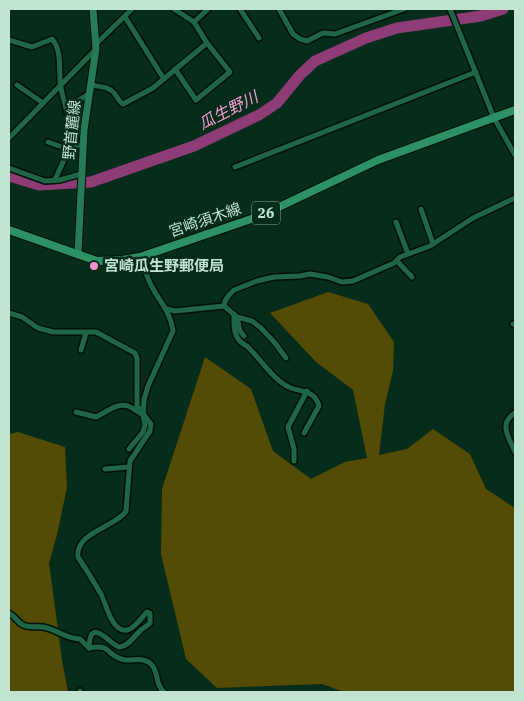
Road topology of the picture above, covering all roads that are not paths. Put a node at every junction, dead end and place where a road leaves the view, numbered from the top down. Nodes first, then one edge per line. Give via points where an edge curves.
1 (93, 9) edge
2 (132, 9) edge
3 (174, 9) edge
4 (208, 9) edge
5 (240, 9) edge
6 (279, 9) edge
7 (404, 9) edge
8 (451, 11) edge
9 (124, 17) junction
10 (194, 22) junction
11 (258, 38) dead end
12 (9, 40) edge
13 (207, 43) junction
14 (96, 47) junction
15 (176, 70) junction
16 (476, 72) junction
17 (164, 79) junction
18 (17, 85) dead end
19 (91, 85) junction
20 (60, 86) junction
21 (90, 94) junction
22 (43, 103) junction
23 (66, 108) junction
24 (515, 110) edge
25 (494, 118) junction
26 (9, 138) edge
27 (48, 142) dead end
28 (83, 146) junction
29 (68, 147) junction
30 (515, 155) edge
31 (235, 167) dead end
32 (9, 168) edge
33 (81, 176) junction
34 (55, 180) junction
35 (515, 198) edge
36 (421, 209) dead end
37 (396, 222) dead end
38 (9, 230) edge
39 (433, 244) junction
40 (78, 254) junction
41 (408, 254) junction
42 (140, 257) junction
43 (397, 260) junction
44 (412, 277) dead end
45 (224, 306) junction
46 (166, 309) junction
47 (9, 313) edge
48 (236, 315) junction
49 (86, 333) junction
50 (244, 336) dead end
51 (81, 350) dead end
52 (286, 358) dead end
53 (307, 391) junction
54 (76, 412) dead end
55 (515, 413) edge
56 (143, 415) junction
57 (304, 433) dead end
58 (130, 449) dead end
59 (515, 452) edge
60 (294, 461) dead end
61 (129, 467) junction
62 (105, 469) dead end
63 (9, 612) edge
64 (89, 648) junction
65 (164, 692) edge

1 - 14 main road, 野首麓線
2 - 9 street
3 - 10 street
4 - 10 street
5 - 11 street
6 - 7 street via 292,34 306,41 323,33 336,34
8 - 16 street
9 - 14 street
9 - 17 street
10 - 13 street
12 - 20 street via 32,47 52,39 59,64
13 - 15 street
13 - 15 street via 230,72 196,100
14 - 19 main road, 野首麓線
14 - 20 street
15 - 17 street
16 - 25 street
16 - 31 street
17 - 19 street via 123,104 108,88
18 - 22 street
19 - 21 main road, 野首麓線
20 - 22 street
20 - 23 street
21 - 23 street
21 - 28 main road, 野首麓線
22 - 26 street
23 - 29 street via 71,138
24 - 25 main road, 宮崎須木線 / 26
25 - 30 street
25 - 42 main road, 宮崎須木線 / 26 via 378,160 260,216
27 - 29 street
28 - 29 street
28 - 33 main road, 野首麓線
29 - 34 street
32 - 34 street via 45,181
33 - 34 street
33 - 40 main road, 野首麓線
35 - 39 street via 473,218
36 - 39 street
37 - 41 street
38 - 40 main road, 宮崎須木線 / 26
39 - 41 street
40 - 42 main road, 宮崎須木線 / 26 via 97,260
41 - 43 street
42 - 46 street via 152,287
43 - 44 street
43 - 45 street via 353,281 342,282 310,274 257,280 234,290
45 - 46 street via 175,312
45 - 48 street
46 - 56 street via 173,331 148,386
47 - 49 street via 53,332
48 - 50 street
48 - 52 street via 261,328
48 - 53 street via 238,340 290,387
49 - 51 street
49 - 56 street via 96,332 135,353 137,406
53 - 57 street via 320,406
53 - 60 street via 288,427
54 - 56 street via 96,417 112,408 127,406
55 - 59 street via 506,423
56 - 58 street via 143,432
56 - 61 street via 151,424 150,431
61 - 62 street
61 - 64 street via 126,511 79,545 77,550 108,614 119,629 129,630 147,612 150,613 150,624 122,647 114,646 107,637 95,633
63 - 64 street via 26,626 45,627 72,639 80,639
64 - 65 street via 105,647 124,661 146,660

